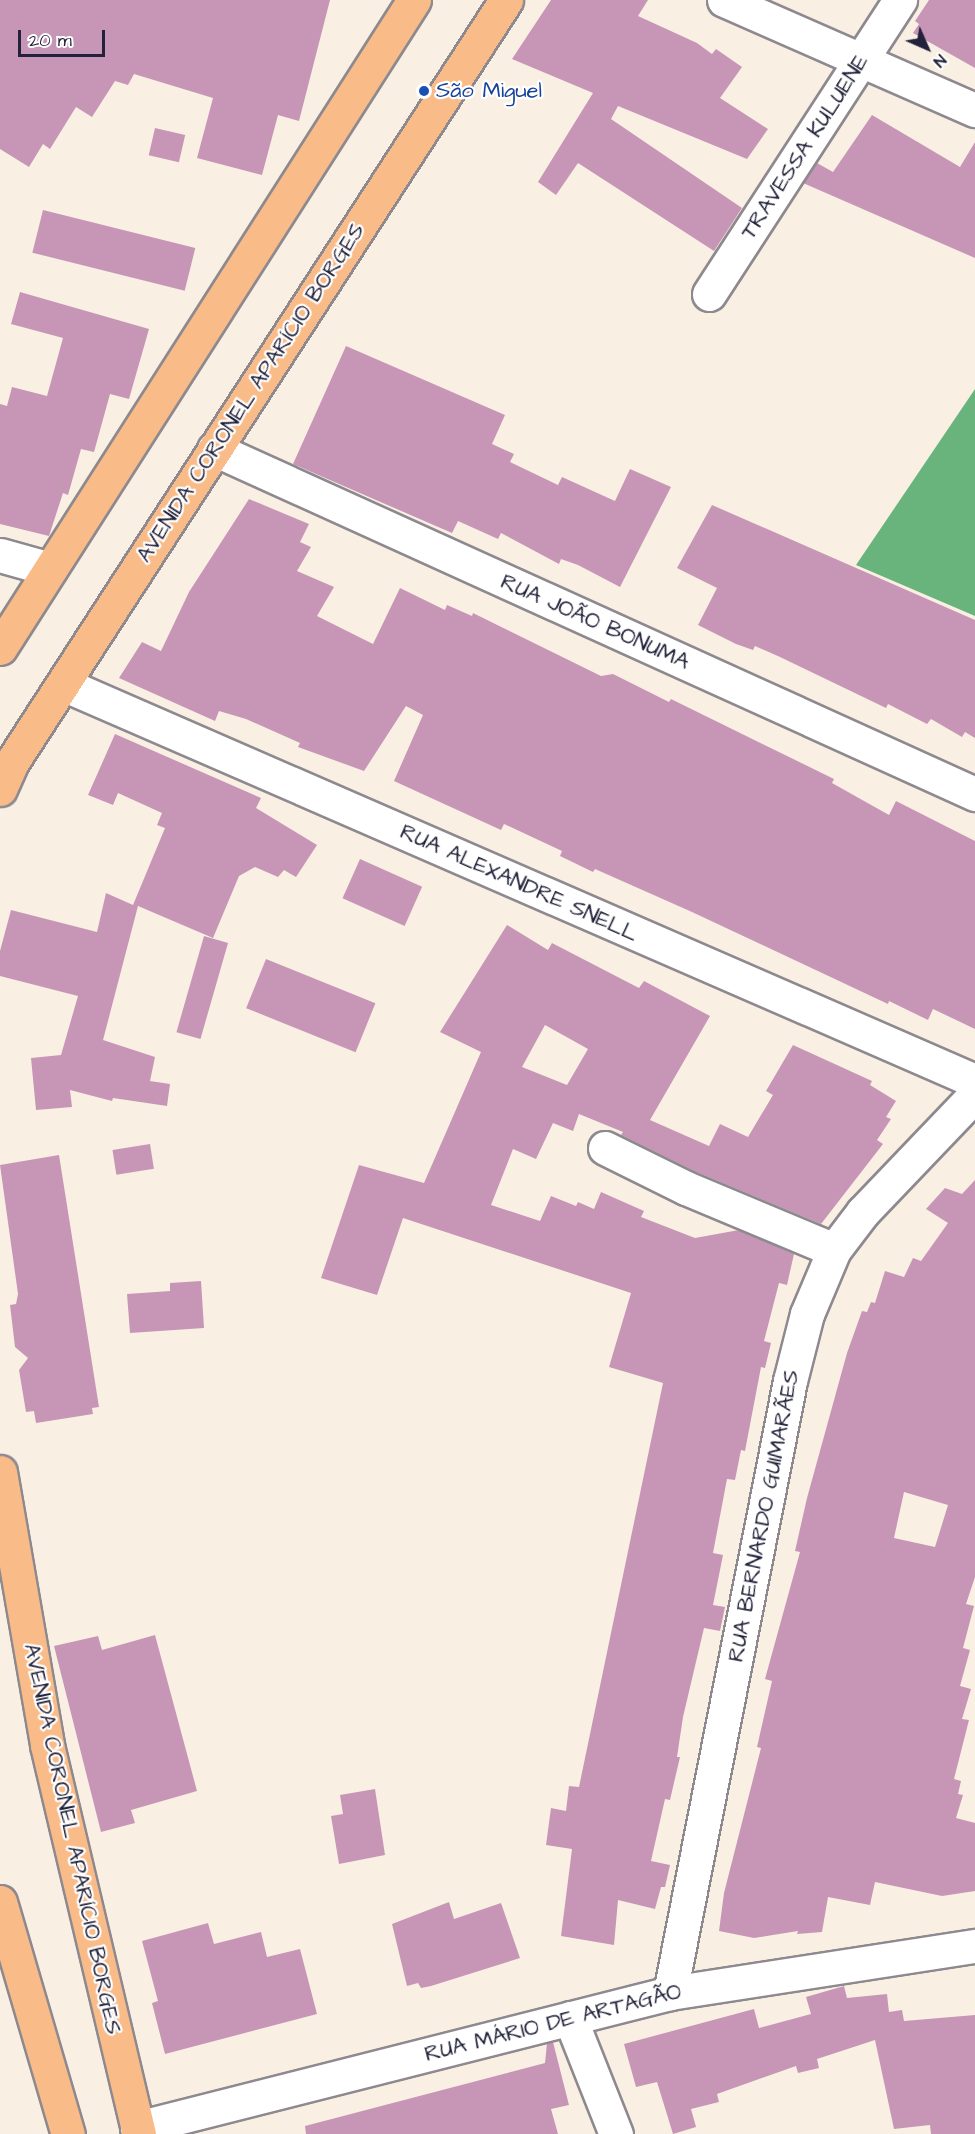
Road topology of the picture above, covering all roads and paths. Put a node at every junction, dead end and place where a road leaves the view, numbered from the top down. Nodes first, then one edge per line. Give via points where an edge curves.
1 (414, 0) edge
2 (506, 0) edge
3 (724, 0) edge
4 (900, 0) edge
5 (862, 60) junction
6 (975, 110) edge
7 (709, 294) dead end
8 (214, 449) junction
9 (0, 555) edge
10 (50, 569) junction
11 (0, 648) edge
12 (63, 684) junction
13 (0, 789) edge
14 (975, 794) edge
15 (975, 1082) edge
16 (975, 1095) edge
17 (605, 1148) dead end
18 (834, 1250) junction
19 (0, 1472) edge
20 (0, 1902) edge
21 (975, 1946) edge
22 (670, 1993) junction
23 (570, 2018) junction
24 (138, 2131) edge
25 (68, 2134) edge
26 (616, 2134) edge

1 - 10 main road
2 - 8 main road, AVENIDA CORONEL APARÍCIO BORGES
3 - 5 street
4 - 5 street, TRAVESSA KULUENE
5 - 6 street
5 - 7 street, TRAVESSA KULUENE
8 - 12 main road, AVENIDA CORONEL APARÍCIO BORGES
8 - 14 street, RUA JOÃO BONUMA
9 - 10 street
10 - 11 main road
12 - 13 main road, AVENIDA CORONEL APARÍCIO BORGES via 12,762
12 - 15 street, RUA ALEXANDRE SNELL
16 - 18 street, RUA BERNARDO GUIMARÃES via 864,1212
17 - 18 street via 686,1188
18 - 22 street, RUA BERNARDO GUIMARÃES via 807,1314 790,1381
19 - 24 main road, AVENIDA CORONEL APARÍCIO BORGES via 47,1745
20 - 25 main road
21 - 22 street, RUA MÁRIO DE ARTAGÃO
22 - 23 street, RUA MÁRIO DE ARTAGÃO
23 - 24 street, RUA MÁRIO DE ARTAGÃO
23 - 26 street

